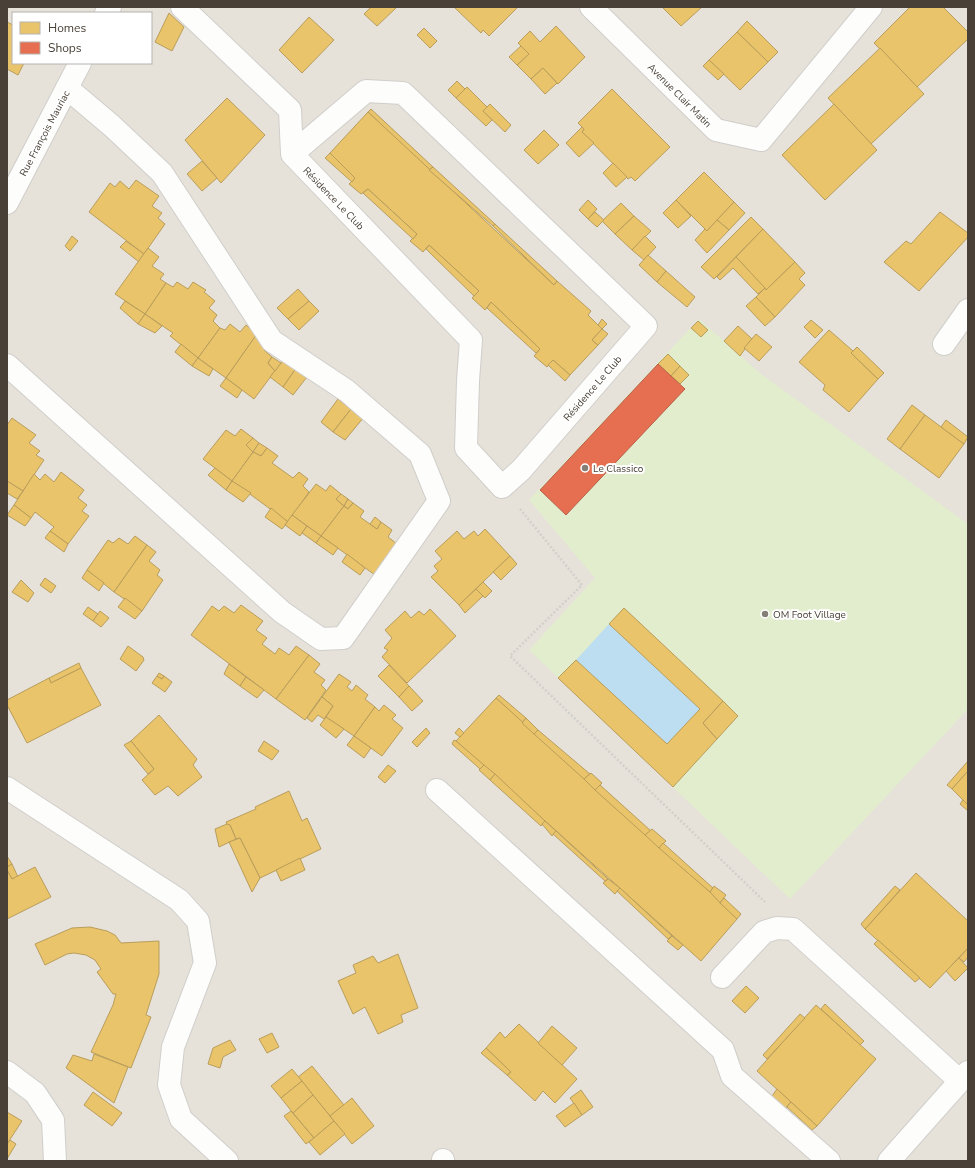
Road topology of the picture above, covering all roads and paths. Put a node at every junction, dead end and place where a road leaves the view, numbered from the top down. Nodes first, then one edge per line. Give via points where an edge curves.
1 (182, 7) edge
2 (591, 7) edge
3 (871, 7) edge
4 (79, 64) edge
5 (67, 88) junction
6 (292, 154) junction
7 (7, 203) edge
8 (968, 310) edge
9 (944, 344) dead end
10 (7, 365) edge
11 (502, 487) junction
12 (7, 788) edge
13 (437, 790) dead end
14 (764, 900) dead end
15 (722, 977) dead end
16 (7, 1072) edge
17 (964, 1077) edge
18 (55, 1161) edge
19 (228, 1161) edge
20 (829, 1161) edge
21 (890, 1161) edge

1 - 6 street via 290,110
2 - 3 street, Avenue Clair Matin via 716,130 761,140
4 - 5 street, Rue François Mauriac
5 - 7 street, Rue François Mauriac
5 - 10 street via 162,173 272,340 346,391 420,454 439,501 343,638 321,639 282,612
6 - 11 street, Résidence Le Club via 471,340 466,448
6 - 11 street, Résidence Le Club via 366,91 403,94 646,326 521,470
8 - 9 street
11 - 14 path via 582,585 510,656
12 - 19 street via 179,900 198,921 205,963 172,1047 169,1085 181,1119
13 - 20 street via 723,1050 732,1076
15 - 17 street via 764,932 777,928 793,928
16 - 18 street via 35,1093 53,1120
17 - 21 street

